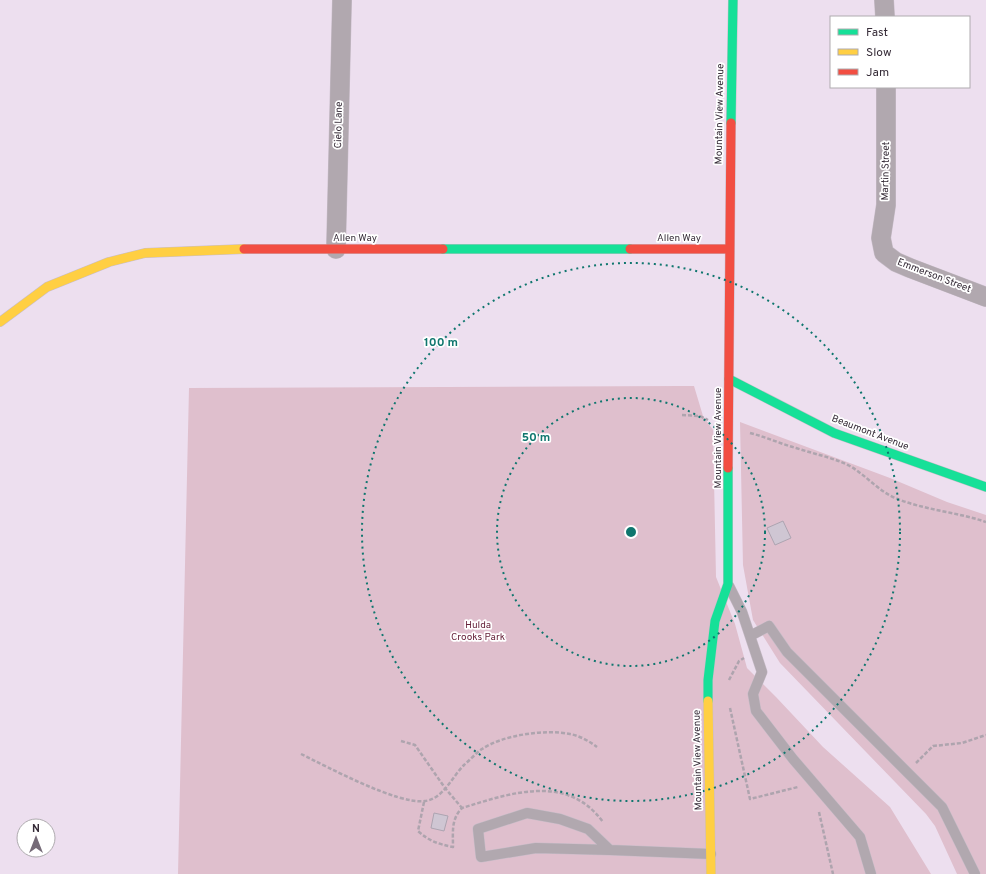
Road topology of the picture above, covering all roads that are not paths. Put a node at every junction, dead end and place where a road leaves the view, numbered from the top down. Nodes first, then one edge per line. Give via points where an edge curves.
1 (342, 0) edge
2 (733, 0) edge
3 (884, 0) edge
4 (885, 16) edge
5 (886, 88) edge
6 (336, 249) junction
7 (729, 249) junction
8 (884, 253) joint
9 (986, 297) edge
10 (0, 322) edge
11 (729, 379) junction
12 (986, 487) edge
13 (728, 584) junction
14 (750, 636) junction
15 (610, 850) junction
16 (711, 854) junction
17 (711, 874) edge
18 (871, 874) edge
19 (975, 874) edge

1 - 6 street, Cielo Lane
2 - 7 street, Mountain View Avenue
3 - 4 street
5 - 8 street, Martin Street via 886,205 881,238
6 - 7 street, Allen Way
6 - 10 street, Allen Way via 217,249 144,253 108,262 47,287
7 - 11 street, Mountain View Avenue
8 - 9 street, Emmerson Street via 896,262
11 - 12 street, Beaumont Avenue via 834,433
11 - 13 street, Mountain View Avenue
13 - 14 lane
13 - 16 street, Mountain View Avenue via 715,621 708,680
14 - 18 lane via 762,672 753,694 756,711 793,759 860,837
14 - 19 lane via 768,626 787,652 942,807
15 - 15 lane via 588,829 560,818 527,813 478,829 481,857 536,848
15 - 16 lane
16 - 17 street, Mountain View Avenue

